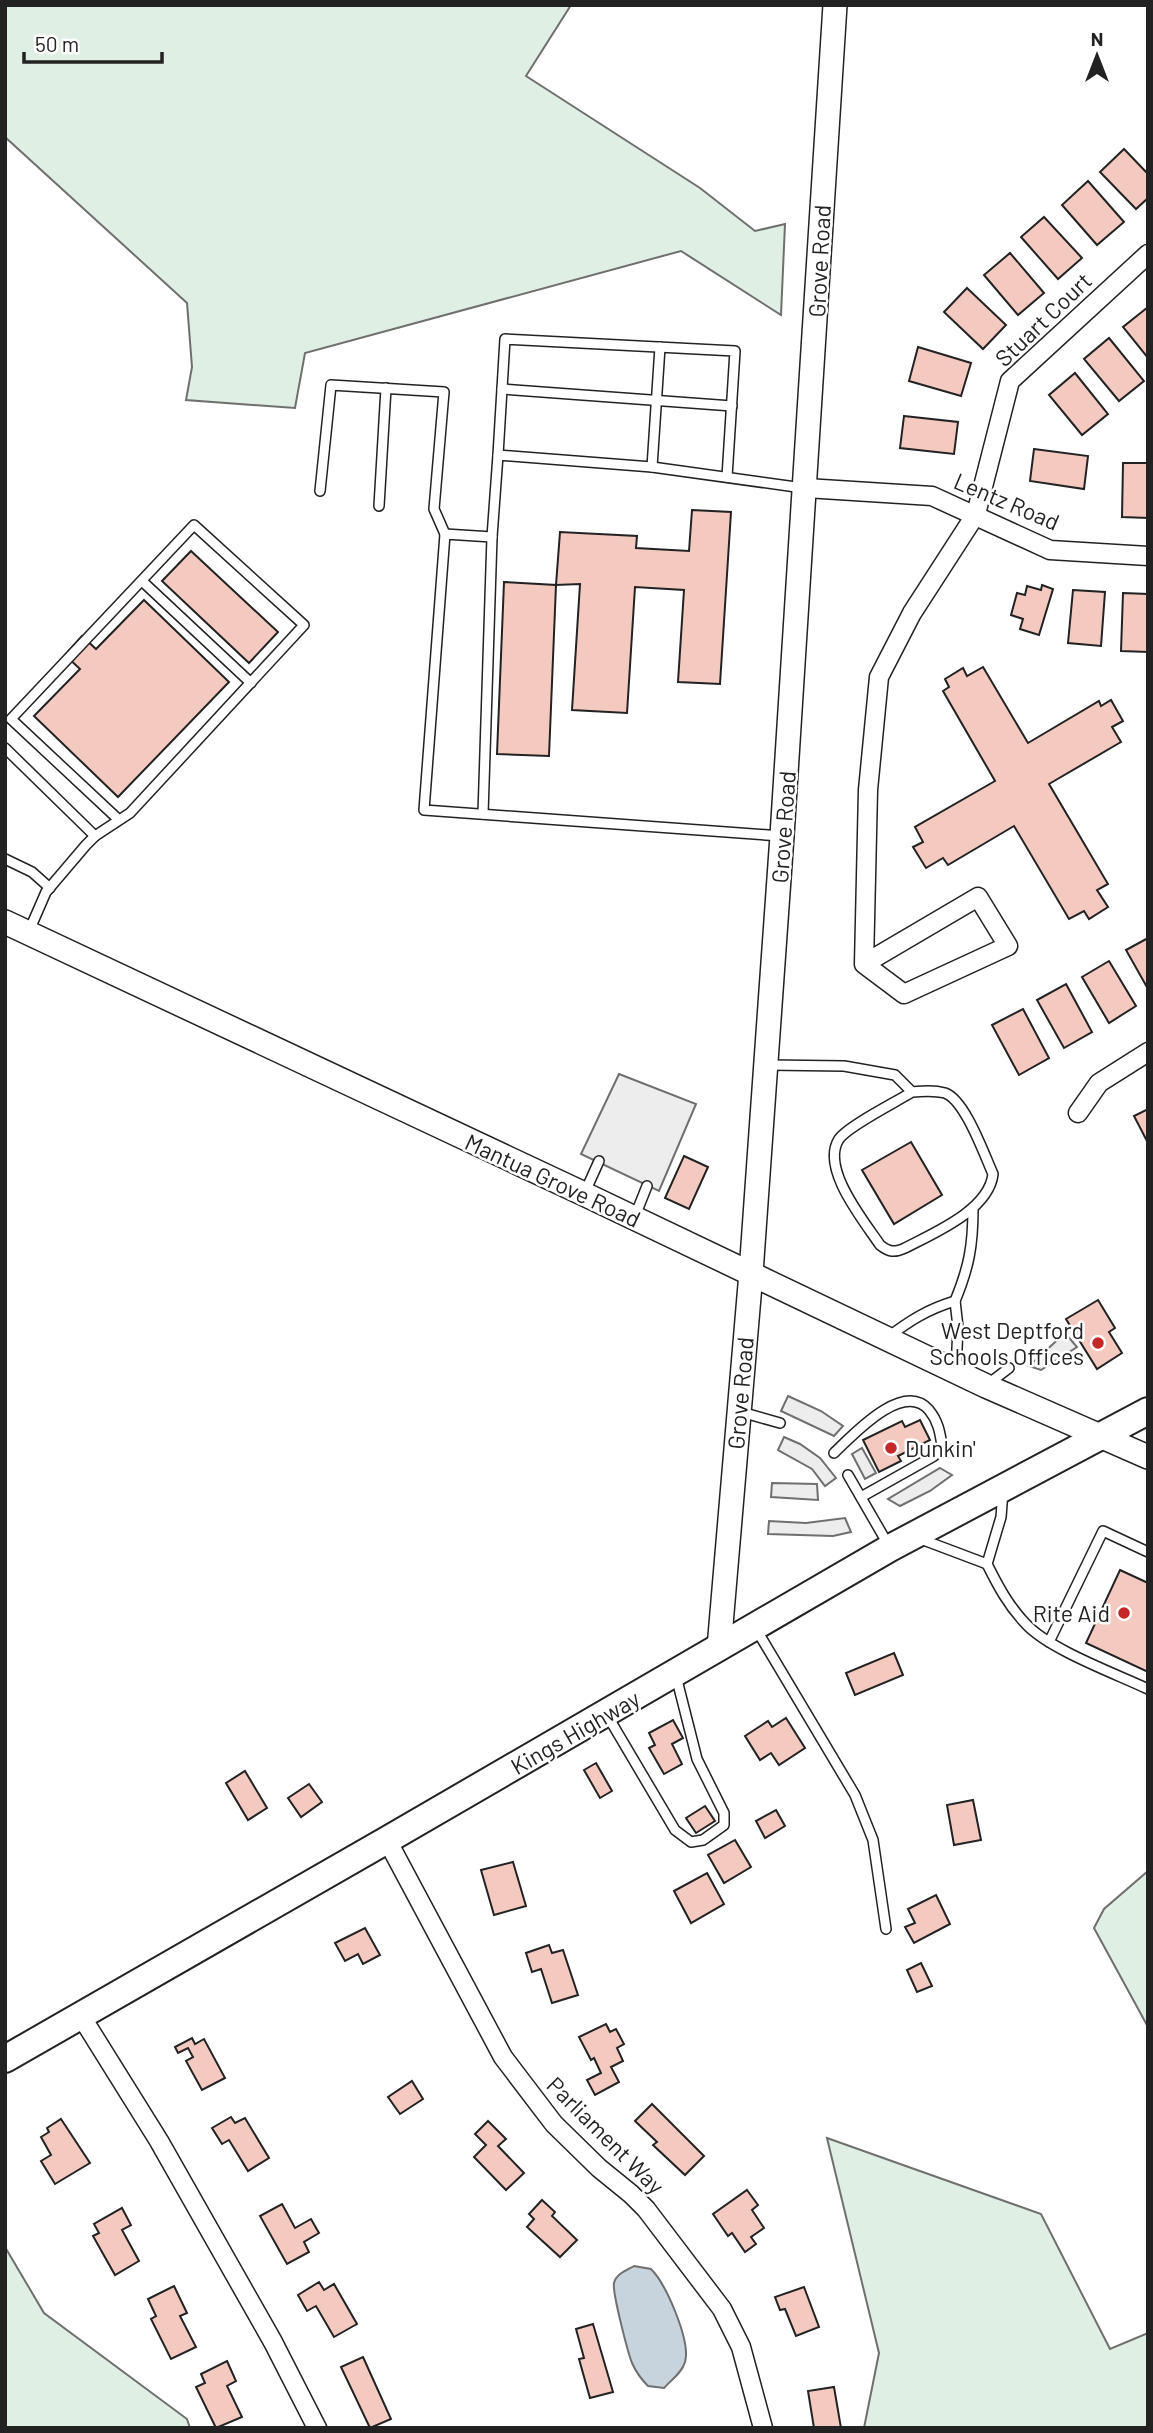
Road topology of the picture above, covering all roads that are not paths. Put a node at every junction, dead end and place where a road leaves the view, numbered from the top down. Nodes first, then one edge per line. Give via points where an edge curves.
1 (835, 5) edge
2 (1148, 254) edge
3 (660, 347) junction
4 (386, 388) junction
5 (502, 389) junction
6 (657, 400) junction
7 (732, 406) junction
8 (498, 455) junction
9 (653, 467) junction
10 (727, 477) junction
11 (806, 488) junction
12 (320, 491) dead end
13 (379, 506) dead end
14 (976, 514) junction
15 (445, 534) junction
16 (492, 537) junction
17 (1148, 556) edge
18 (142, 581) junction
19 (251, 683) junction
20 (5, 748) edge
21 (483, 814) junction
22 (119, 820) junction
23 (95, 836) junction
24 (782, 836) junction
25 (5, 859) edge
26 (50, 888) junction
27 (5, 922) edge
28 (28, 933) junction
29 (864, 964) junction
30 (1148, 1052) edge
31 (766, 1065) junction
32 (912, 1092) junction
33 (1079, 1113) dead end
34 (598, 1161) dead end
35 (647, 1186) dead end
36 (584, 1194) junction
37 (974, 1208) junction
38 (634, 1218) junction
39 (751, 1273) junction
40 (955, 1301) junction
41 (887, 1339) junction
42 (1009, 1368) dead end
43 (956, 1372) junction
44 (986, 1386) junction
45 (1148, 1411) edge
46 (738, 1412) junction
47 (780, 1423) dead end
48 (1101, 1435) junction
49 (834, 1453) dead end
50 (1148, 1457) edge
51 (848, 1475) dead end
52 (1003, 1489) junction
53 (861, 1497) junction
54 (901, 1542) junction
55 (1148, 1552) edge
56 (988, 1564) junction
57 (755, 1627) junction
58 (1049, 1642) junction
59 (719, 1648) junction
60 (675, 1674) junction
61 (1148, 1689) edge
62 (606, 1714) junction
63 (387, 1840) junction
64 (886, 1929) dead end
65 (81, 2016) junction
66 (5, 2059) edge
67 (317, 2428) edge
68 (763, 2428) edge

1 - 11 main road, Grove Road
2 - 14 street, Stuart Court via 1010,381
3 - 5 lane via 505,339
3 - 6 lane
3 - 7 lane via 735,351
4 - 12 lane via 331,385
4 - 13 lane
4 - 15 lane via 444,392 434,509
5 - 6 lane
5 - 8 lane
6 - 7 lane
6 - 9 lane
7 - 10 lane
8 - 9 lane
8 - 16 lane
9 - 10 lane
10 - 11 lane
11 - 14 street, Lentz Road via 932,496
11 - 24 main road, Grove Road
14 - 17 street, Lentz Road via 1050,550
14 - 29 street, Stuart Court via 912,613 879,677 868,790
15 - 16 lane
15 - 21 lane via 424,810
16 - 21 lane
18 - 19 lane
18 - 19 lane via 194,525 304,625
18 - 22 lane via 11,719
19 - 22 lane
20 - 23 lane
21 - 24 lane
22 - 23 lane
23 - 26 lane
24 - 31 main road, Grove Road
25 - 26 lane via 32,872
26 - 28 lane
27 - 28 main road, Mantua Grove Road
28 - 36 main road, Mantua Grove Road
29 - 29 street via 904,994 1008,946 978,897
30 - 33 street via 1099,1083
31 - 32 lane via 844,1066 895,1075
31 - 39 main road, Grove Road
32 - 37 lane via 948,1094 960,1104 993,1174 985,1197
32 - 37 lane via 840,1137 834,1151 838,1180 889,1252 905,1248
34 - 36 lane
35 - 38 lane
36 - 38 main road, Mantua Grove Road
37 - 40 lane via 968,1269
38 - 39 main road, Mantua Grove Road
39 - 41 main road, Mantua Grove Road
39 - 46 main road, Grove Road
40 - 41 lane via 912,1318
40 - 43 lane
41 - 43 main road, Mantua Grove Road
42 - 44 lane
43 - 44 main road, Mantua Grove Road
44 - 48 main road, Mantua Grove Road
45 - 48 main road, Kings Highway
46 - 47 lane
46 - 59 main road, Grove Road
48 - 50 main road, Mantua Grove Road
48 - 52 main road, Kings Highway
49 - 53 lane via 870,1419 902,1401 925,1406 933,1416 942,1446 933,1456
51 - 53 lane
52 - 54 main road, Kings Highway
52 - 56 lane via 1002,1517
53 - 54 lane
54 - 56 lane
54 - 57 main road, Kings Highway
55 - 58 lane via 1103,1531
56 - 58 lane via 1005,1599 1026,1625
57 - 59 main road, Kings Highway
57 - 64 lane via 855,1795 873,1840
58 - 61 lane
59 - 60 main road, Kings Highway
60 - 62 main road, Kings Highway
60 - 62 lane via 697,1759 724,1814 724,1825 703,1840 691,1842 675,1830
62 - 63 main road, Kings Highway
63 - 65 main road, Kings Highway
63 - 68 street, Parliament Way via 503,2057 561,2131 646,2209 722,2309 741,2347
65 - 66 main road, Kings Highway
65 - 67 street via 159,2141

